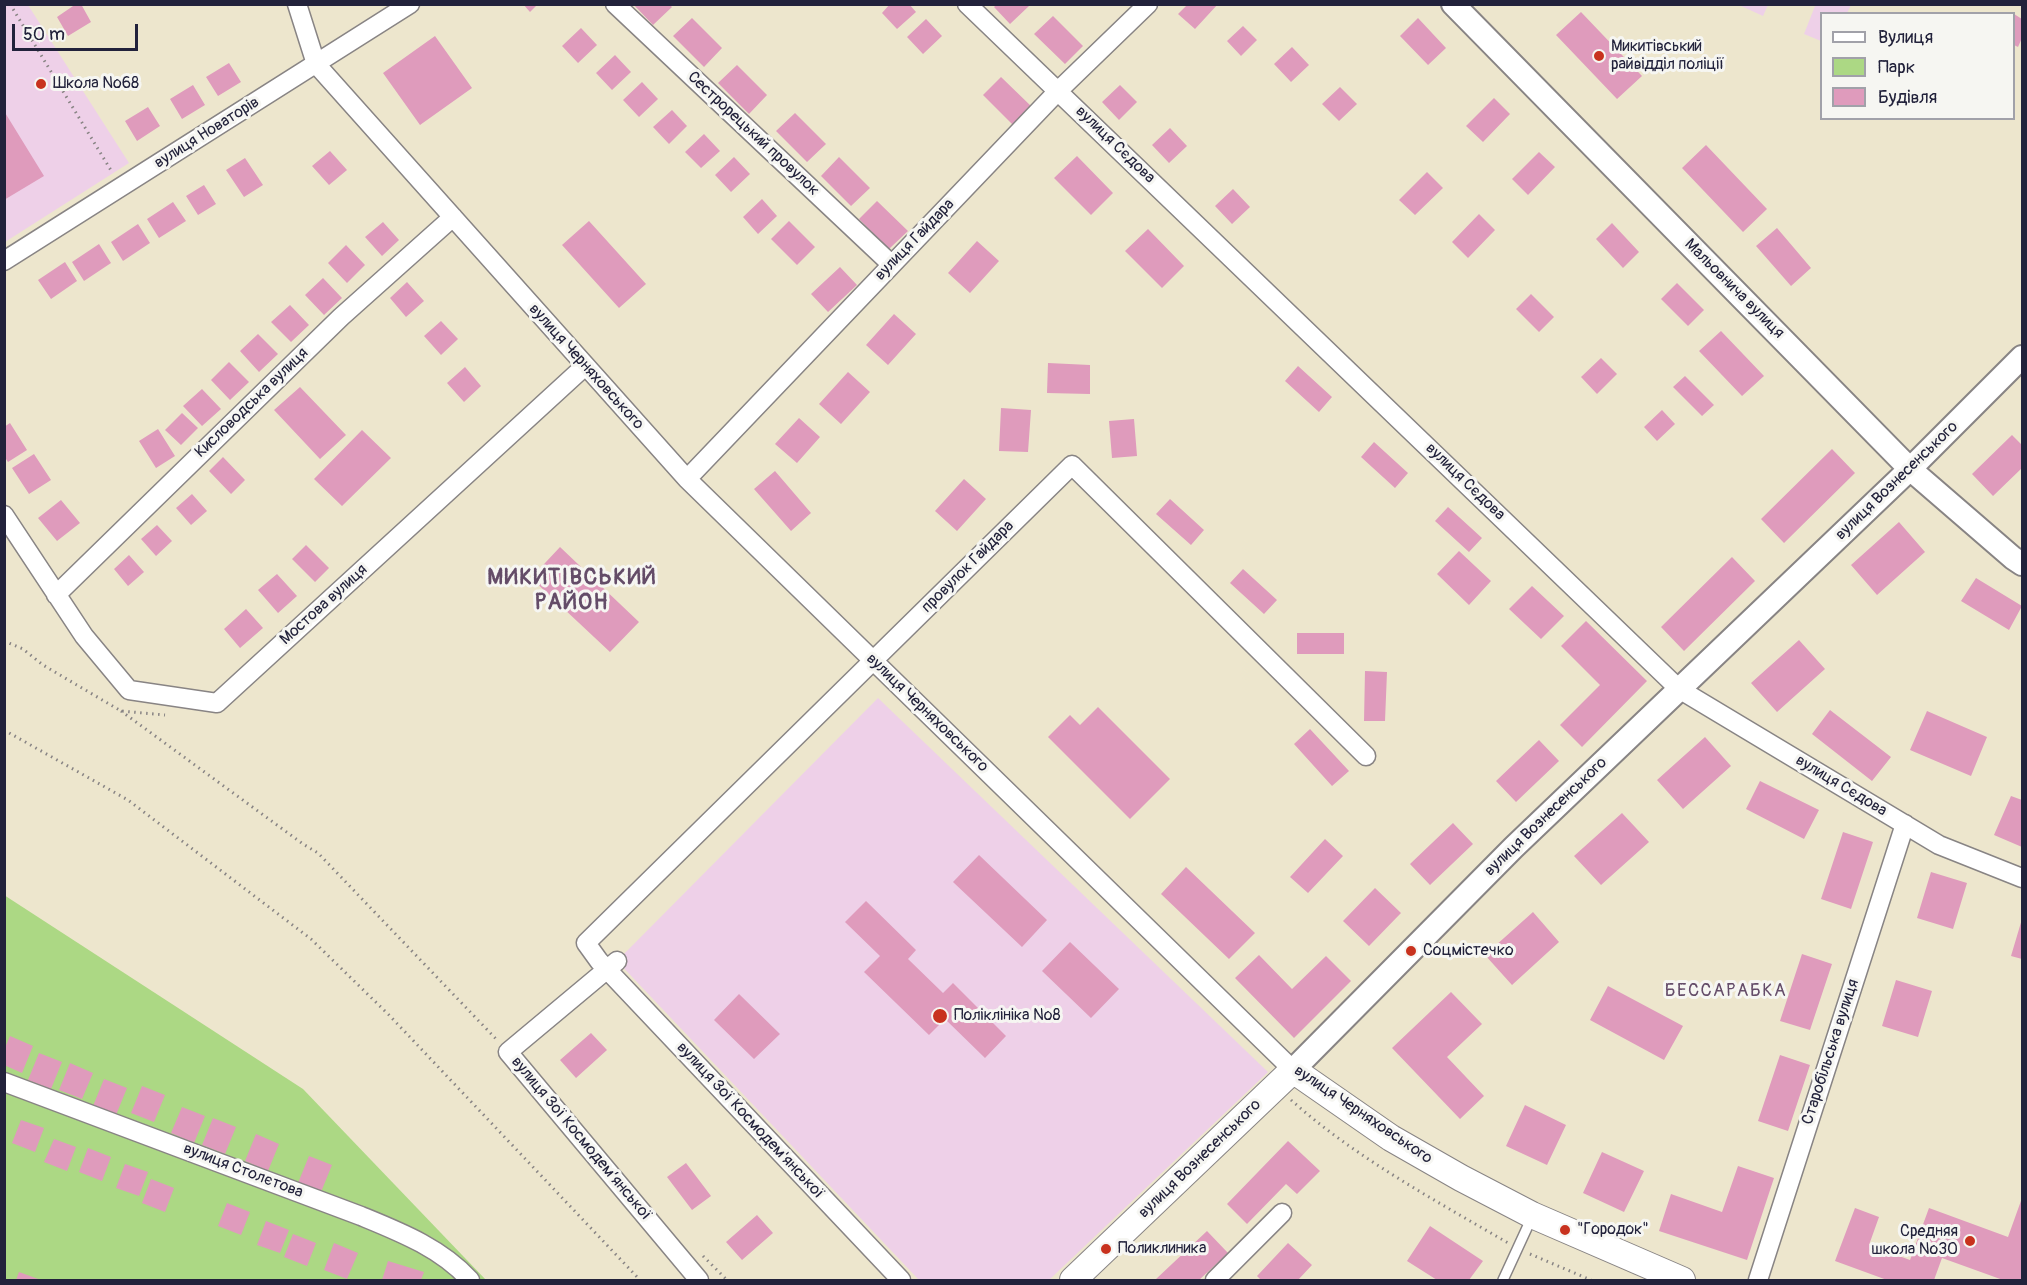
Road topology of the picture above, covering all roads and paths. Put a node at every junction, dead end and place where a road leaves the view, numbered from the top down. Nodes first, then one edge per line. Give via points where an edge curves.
1 (10, 4) edge
2 (297, 4) edge
3 (410, 4) edge
4 (615, 4) edge
5 (966, 4) edge
6 (1148, 4) edge
7 (1453, 4) edge
8 (316, 64) junction
9 (1058, 90) junction
10 (122, 187) junction
11 (453, 217) junction
12 (4, 261) edge
13 (891, 264) junction
14 (2022, 357) edge
15 (585, 366) junction
16 (1910, 469) junction
17 (687, 479) junction
18 (4, 515) edge
19 (2022, 564) edge
20 (56, 595) junction
21 (4, 641) edge
22 (873, 661) junction
23 (1679, 688) junction
24 (121, 711) junction
25 (165, 715) dead end
26 (4, 730) edge
27 (1366, 756) dead end
28 (1905, 824) junction
29 (2022, 878) edge
30 (608, 964) junction
31 (508, 1052) junction
32 (1284, 1078) junction
33 (4, 1082) edge
34 (1282, 1213) dead end
35 (1532, 1215) junction
36 (1518, 1248) junction
37 (703, 1255) dead end
38 (470, 1281) edge
39 (640, 1281) edge
40 (699, 1281) edge
41 (727, 1281) edge
42 (901, 1281) edge
43 (1073, 1281) edge
44 (1215, 1281) edge
45 (1503, 1281) edge
46 (1591, 1281) edge
47 (1682, 1281) edge
48 (1758, 1281) edge

1 - 10 path
2 - 8 street, вулиця Черняховського
3 - 8 street, вулиця Новаторів
4 - 13 street, Сестрорецький провулок
5 - 9 street, вулиця Сєдова
6 - 9 street, вулиця Гайдара
7 - 16 street, Мальовнича вулиця
8 - 10 street, вулиця Новаторів
8 - 11 street, вулиця Черняховського
9 - 13 street, вулиця Гайдара
9 - 23 street, вулиця Сєдова
10 - 12 street, вулиця Новаторів
11 - 15 street, вулиця Черняховського
11 - 20 street, Кисловодська вулиця via 341,317
13 - 17 street, вулиця Гайдара
14 - 16 street, вулиця Вознесенського
15 - 17 street, вулиця Черняховського
15 - 20 street, Мостова вулиця via 217,703 129,690
16 - 19 street, Мальовнича вулиця
16 - 23 street, вулиця Вознесенського
17 - 22 street, вулиця Черняховського
18 - 20 street
21 - 24 path
22 - 27 street, провулок Гайдара via 1072,465
22 - 30 street, провулок Гайдара via 586,943
22 - 32 street, вулиця Черняховського
23 - 28 street, вулиця Сєдова
23 - 32 street, вулиця Вознесенського
24 - 25 path
24 - 31 path via 318,853
26 - 39 path via 128,800 311,939 389,1015
28 - 29 street, вулиця Сєдова via 1939,845
28 - 48 street, Старобільська вулиця
30 - 31 street, вулиця Зої Космодем’янської
30 - 42 street, вулиця Зої Космодем'янської
31 - 40 street, вулиця Зої Космодем’янської
32 - 35 main road, вулиця Черняховського
32 - 36 path via 1322,1128 1414,1189
32 - 43 main road, вулиця Вознесенського
33 - 38 street, вулиця Столєтова via 419,1240 460,1269
34 - 44 street
35 - 36 lane
35 - 47 main road, вулиця Черняховського
36 - 45 lane
36 - 46 path
37 - 41 path

